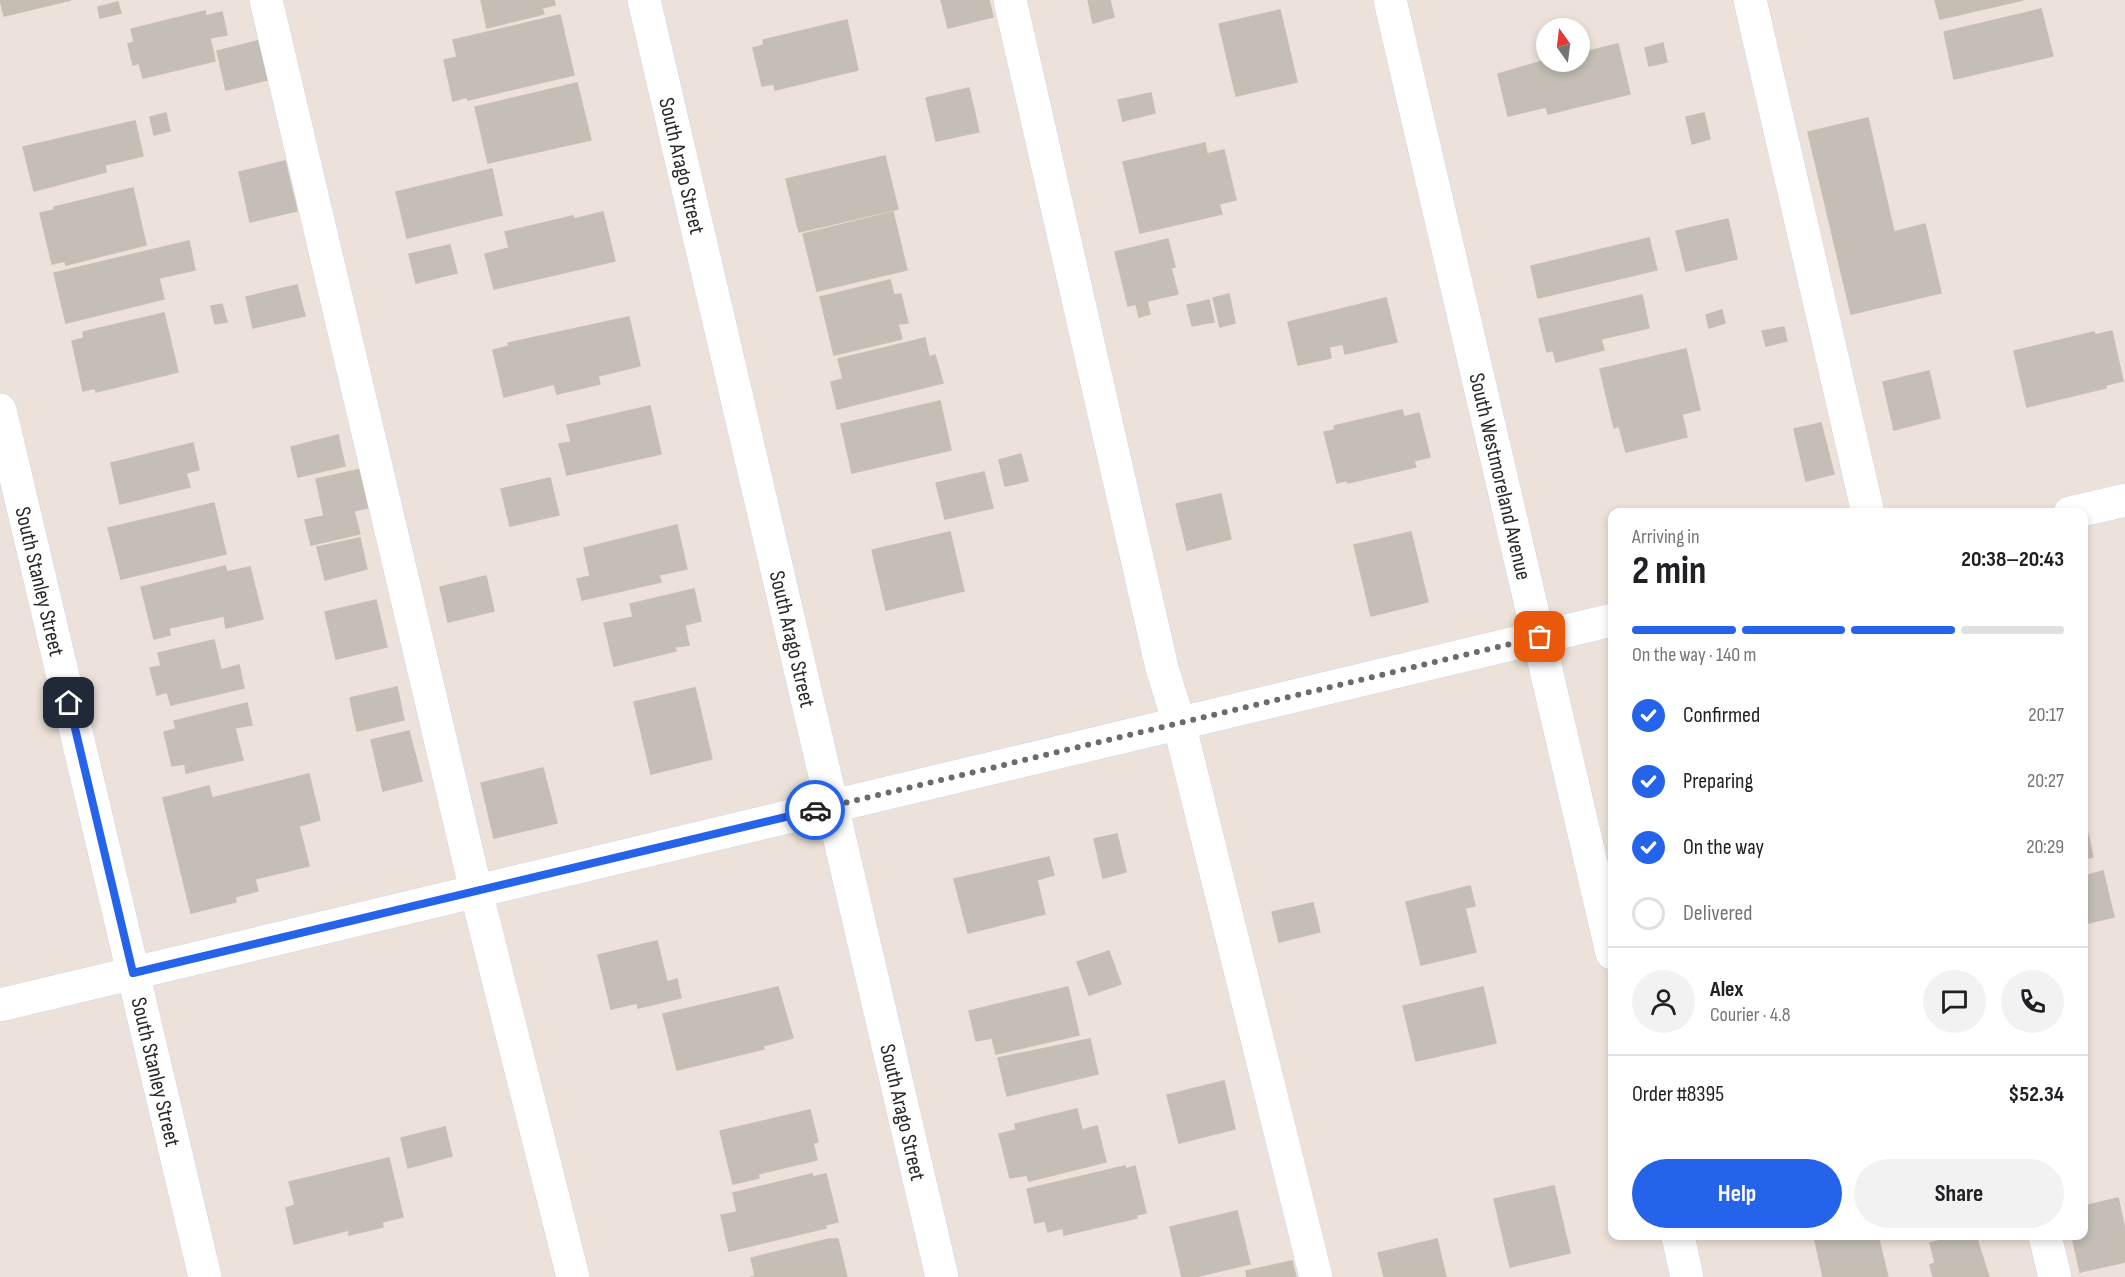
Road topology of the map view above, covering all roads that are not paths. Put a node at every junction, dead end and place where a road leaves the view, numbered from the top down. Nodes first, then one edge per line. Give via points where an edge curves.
1 (266, 0) edge
2 (644, 0) edge
3 (1010, 0) edge
4 (1390, 0) edge
5 (1750, 0) edge
6 (0, 410) edge
7 (2125, 500) edge
8 (1867, 508) edge
9 (2088, 509) edge
10 (1608, 621) edge
11 (1540, 637) junction
12 (1179, 723) junction
13 (831, 806) junction
14 (476, 891) junction
15 (1608, 935) edge
16 (133, 973) junction
17 (0, 1005) edge
18 (1679, 1240) edge
19 (2046, 1240) edge
20 (205, 1277) edge
21 (573, 1277) edge
22 (942, 1277) edge
23 (1316, 1277) edge
24 (1687, 1277) edge
25 (2055, 1277) edge

1 - 14 street
2 - 13 street, South Arago Street
3 - 12 street via 1162,668
4 - 11 street, South Westmoreland Avenue
5 - 8 street
6 - 16 street, South Stanley Street
7 - 9 street
10 - 11 street
11 - 12 street
11 - 15 street, South Westmoreland Avenue
12 - 13 street
12 - 23 street
13 - 14 street
13 - 22 street, South Arago Street
14 - 16 street
14 - 21 street
16 - 17 street
16 - 20 street, South Stanley Street
18 - 24 street
19 - 25 street

